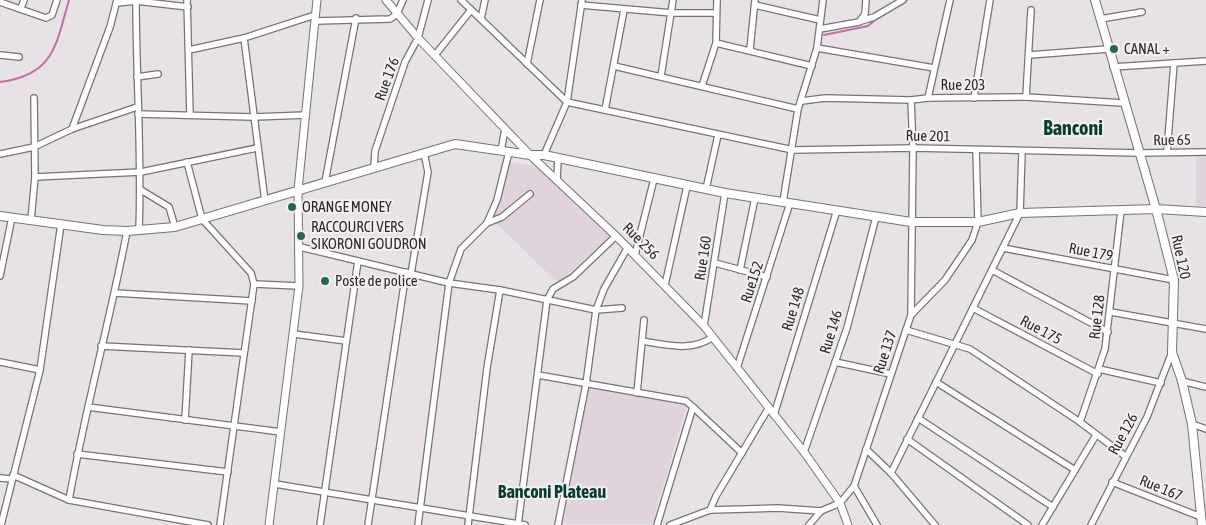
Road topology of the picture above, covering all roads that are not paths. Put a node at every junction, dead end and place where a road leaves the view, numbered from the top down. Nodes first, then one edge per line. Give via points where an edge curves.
1 (24, 0) edge
2 (57, 0) edge
3 (136, 0) edge
4 (188, 0) edge
5 (317, 0) edge
6 (386, 0) edge
7 (404, 0) edge
8 (428, 0) edge
9 (462, 0) edge
10 (485, 0) edge
11 (540, 0) edge
12 (673, 0) edge
13 (717, 0) edge
14 (823, 0) edge
15 (866, 0) edge
16 (903, 0) edge
17 (950, 0) edge
18 (990, 0) edge
19 (1095, 0) edge
20 (0, 2) edge
21 (117, 2) edge
22 (582, 2) edge
23 (755, 2) edge
24 (188, 7) junction
25 (21, 8) junction
26 (471, 10) junction
27 (624, 10) junction
28 (1031, 10) dead end
29 (716, 12) junction
30 (1142, 12) dead end
31 (672, 13) junction
32 (397, 14) junction
33 (315, 18) junction
34 (356, 18) junction
35 (1100, 19) junction
36 (481, 20) junction
37 (820, 20) junction
38 (859, 22) junction
39 (820, 29) junction
40 (244, 38) junction
41 (418, 38) junction
42 (716, 43) junction
43 (817, 48) junction
44 (750, 49) junction
45 (1108, 49) junction
46 (188, 50) junction
47 (0, 55) edge
48 (434, 55) junction
49 (1029, 55) junction
50 (19, 57) dead end
51 (1206, 61) edge
52 (1174, 63) junction
53 (526, 64) junction
54 (614, 66) junction
55 (812, 66) junction
56 (1113, 67) junction
57 (934, 68) junction
58 (158, 74) dead end
59 (661, 76) junction
60 (137, 77) junction
61 (702, 86) junction
62 (1026, 97) junction
63 (34, 98) dead end
64 (928, 98) junction
65 (974, 98) junction
66 (911, 100) junction
67 (802, 101) junction
68 (567, 102) junction
69 (1123, 103) junction
70 (137, 107) junction
71 (605, 110) junction
72 (798, 110) junction
73 (138, 114) junction
74 (190, 115) junction
75 (306, 115) junction
76 (253, 117) junction
77 (72, 129) junction
78 (505, 129) junction
79 (718, 135) junction
80 (34, 147) junction
81 (257, 148) junction
82 (913, 148) junction
83 (793, 150) junction
84 (976, 150) junction
85 (1022, 151) junction
86 (505, 152) junction
87 (1139, 152) junction
88 (1167, 152) junction
89 (1206, 152) edge
90 (424, 153) junction
91 (0, 154) edge
92 (544, 155) junction
93 (530, 156) junction
94 (558, 158) junction
95 (187, 162) junction
96 (374, 168) junction
97 (141, 172) junction
98 (35, 177) junction
99 (654, 179) junction
100 (556, 180) junction
101 (325, 182) junction
102 (687, 186) junction
103 (706, 189) junction
104 (141, 190) junction
105 (298, 190) junction
106 (725, 193) junction
107 (530, 194) dead end
108 (755, 198) junction
109 (265, 201) junction
110 (786, 202) junction
111 (1156, 209) junction
112 (837, 210) junction
113 (1121, 211) junction
114 (1206, 212) edge
115 (1020, 213) junction
116 (0, 216) edge
117 (12, 217) junction
118 (876, 217) junction
119 (202, 219) junction
120 (31, 220) junction
121 (487, 222) junction
122 (911, 222) junction
123 (978, 222) junction
124 (61, 224) junction
125 (175, 227) junction
126 (140, 230) junction
127 (127, 231) junction
128 (616, 236) junction
129 (300, 247) junction
130 (628, 248) junction
131 (1003, 248) junction
132 (635, 255) junction
133 (358, 261) junction
134 (715, 263) junction
135 (1115, 269) junction
136 (740, 270) junction
137 (992, 270) junction
138 (408, 273) junction
139 (0, 276) edge
140 (767, 277) junction
141 (1174, 280) junction
142 (450, 283) junction
143 (254, 284) junction
144 (665, 285) junction
145 (299, 286) junction
146 (500, 290) junction
147 (115, 293) junction
148 (547, 300) junction
149 (252, 301) junction
150 (622, 308) dead end
151 (973, 308) junction
152 (596, 310) junction
153 (1111, 312) junction
154 (911, 315) junction
155 (644, 320) dead end
156 (1174, 322) junction
157 (704, 326) junction
158 (1206, 329) edge
159 (906, 330) junction
160 (1108, 332) junction
161 (294, 334) junction
162 (713, 337) junction
163 (346, 341) junction
164 (642, 341) junction
165 (955, 345) junction
166 (101, 346) junction
167 (189, 350) junction
168 (244, 352) junction
169 (1172, 352) junction
170 (0, 362) edge
171 (835, 362) junction
172 (737, 368) junction
173 (40, 370) junction
174 (1098, 371) junction
175 (891, 374) junction
176 (538, 375) junction
177 (1182, 380) junction
178 (936, 382) junction
179 (1161, 383) junction
180 (586, 384) junction
181 (1206, 386) edge
182 (637, 393) junction
183 (88, 407) junction
184 (693, 407) junction
185 (768, 409) junction
186 (774, 415) junction
187 (918, 418) junction
188 (185, 420) junction
189 (1080, 422) junction
190 (1192, 424) junction
191 (234, 427) junction
192 (1206, 429) edge
193 (281, 432) junction
194 (1096, 434) junction
195 (907, 439) junction
196 (866, 449) junction
197 (804, 452) junction
198 (742, 453) junction
199 (77, 454) junction
200 (1125, 456) junction
201 (1075, 470) junction
202 (228, 472) junction
203 (890, 472) junction
204 (12, 477) junction
205 (0, 478) edge
206 (1112, 482) junction
207 (275, 484) junction
208 (854, 486) junction
209 (325, 492) junction
210 (69, 500) junction
211 (372, 500) junction
212 (840, 503) junction
213 (1054, 507) junction
214 (420, 508) junction
215 (710, 510) junction
216 (821, 511) junction
217 (469, 516) junction
218 (1202, 521) edge
219 (1, 525) edge
220 (208, 525) edge
221 (220, 525) edge
222 (269, 525) edge
223 (320, 525) edge
224 (368, 525) edge
225 (418, 525) edge
226 (468, 525) edge
227 (520, 525) edge
228 (558, 525) edge
229 (657, 525) edge
230 (670, 525) edge
231 (810, 525) edge
232 (848, 525) edge
233 (877, 525) edge
234 (936, 525) edge
235 (1028, 525) edge
236 (1042, 525) edge
237 (1092, 525) edge

1 - 25 street
2 - 25 street via 52,15 46,18
3 - 21 street
3 - 24 street
3 - 60 street
4 - 24 street
5 - 33 street
6 - 32 street, Rue 256
7 - 32 street
8 - 41 street, Rue 176
9 - 26 street
10 - 36 street
11 - 53 street
12 - 31 street
13 - 29 street
14 - 37 street, Rue152
15 - 38 street
16 - 38 street
17 - 57 street
18 - 65 street
19 - 35 main road, Rue 120
20 - 25 street
21 - 77 street
22 - 27 street
22 - 68 street
23 - 37 street
23 - 44 street
24 - 46 street
26 - 36 street
26 - 48 street
27 - 31 street
27 - 54 street
28 - 49 street
29 - 31 street
29 - 42 street
30 - 35 street
31 - 59 street
32 - 34 street via 390,19
32 - 41 street, Rue 256
33 - 34 street
33 - 40 street
33 - 75 street
34 - 101 street
35 - 45 main road, Rue 120
36 - 53 street
37 - 39 street, Rue152
38 - 39 street
39 - 43 street, Rue152
40 - 46 street
40 - 76 street
41 - 48 street, Rue 256
41 - 96 street, Rue 176 via 405,62 375,151
42 - 44 street
42 - 61 street
43 - 55 street, Rue152
43 - 57 street
44 - 55 street
45 - 49 street
45 - 56 main road, Rue 120
46 - 74 street
47 - 50 street
48 - 78 street, Rue 256
49 - 62 street
51 - 52 street
52 - 56 street
52 - 88 street
53 - 68 street
54 - 59 street
54 - 71 street
55 - 67 street, Rue152
56 - 69 main road, Rue 120
57 - 64 street
58 - 60 street
59 - 61 street
60 - 70 street
61 - 72 street
62 - 65 street, Rue 203
62 - 69 street, Rue 203
63 - 80 street
64 - 65 street, Rue 203
64 - 66 street, Rue 203
66 - 67 street, Rue 203 via 825,98
66 - 82 street
67 - 72 street, Rue152
68 - 71 street, Rue 201
68 - 92 street
69 - 87 main road, Rue 120
70 - 73 street
70 - 77 street
71 - 79 street, Rue 201
72 - 83 street, Rue152
73 - 74 street
73 - 97 street
74 - 76 street
75 - 76 street
75 - 105 street
76 - 81 street
77 - 80 street
78 - 86 street
78 - 93 street, Rue 256
79 - 83 street, Rue 201
79 - 103 street
80 - 91 street
80 - 98 street
81 - 95 street
81 - 109 street
82 - 83 street, Rue 201
82 - 84 street, Rue 201
82 - 122 street
83 - 110 street, Rue152
84 - 85 street, Rue 201
84 - 123 street
85 - 87 street, Rue 201
85 - 115 street
86 - 90 main road via 455,144
86 - 93 main road
86 - 121 street via 497,200
87 - 88 street, Rue 65
87 - 111 main road, Rue 120
88 - 89 street, Rue 65
90 - 96 main road
90 - 138 street via 428,172
92 - 93 main road
92 - 94 main road
93 - 100 street, Rue 256
94 - 99 main road
94 - 100 street
95 - 97 street
95 - 119 street
96 - 101 main road
97 - 98 street
97 - 104 street
98 - 120 street
99 - 102 main road
99 - 132 street
100 - 128 street, Rue 256
101 - 105 main road
102 - 103 main road
102 - 144 street
103 - 106 main road
104 - 125 street via 169,207
104 - 126 street
105 - 109 main road
105 - 129 street
106 - 108 main road
106 - 134 street, Rue 160
107 - 121 street via 502,217
108 - 110 main road
108 - 136 street
109 - 119 main road
110 - 112 main road
110 - 140 street, Rue152
111 - 113 main road
111 - 114 main road
111 - 141 main road, Rue 120
112 - 118 main road
112 - 186 street, Rue 148
113 - 115 main road
113 - 135 street, Rue 128
115 - 123 main road
115 - 131 street
116 - 117 main road
117 - 120 main road
117 - 139 street
118 - 122 main road
118 - 171 street, Rue 146
119 - 125 main road
119 - 143 street via 251,273
120 - 124 main road
121 - 142 street via 461,249
122 - 123 main road
122 - 154 street
123 - 154 street, Rue 137 via 972,240 945,280
124 - 127 main road
124 - 173 street
125 - 126 main road
126 - 127 main road
127 - 147 street
128 - 130 street, Rue 256
128 - 148 street via 573,277 553,289
129 - 133 street
129 - 145 street
130 - 132 street, Rue 256
130 - 152 street via 604,289
131 - 135 street, Rue 179
131 - 137 street
132 - 144 street, Rue 256
133 - 138 street
133 - 163 street
134 - 136 street
134 - 157 street, Rue 160
135 - 141 street, Rue 179
135 - 153 street, Rue 128
136 - 140 street
137 - 151 street
137 - 160 street
138 - 142 street
138 - 211 street
140 - 172 street, Rue152
141 - 156 main road, Rue 120
142 - 146 street
142 - 214 street
143 - 145 street
143 - 149 street
144 - 157 street, Rue 256
145 - 161 street
146 - 148 street
146 - 217 street
147 - 149 street
147 - 166 street
148 - 152 street
148 - 176 street
149 - 168 street
150 - 152 street
151 - 165 street
151 - 174 street, Rue 175
152 - 180 street
153 - 156 street
153 - 160 street, Rue 128
154 - 159 street, Rue 137
155 - 164 street
156 - 158 street
156 - 169 main road, Rue 120
157 - 162 street, Rue 256
159 - 165 street
159 - 175 street, Rue 137
160 - 174 street, Rue 128
161 - 163 street
161 - 193 street
162 - 164 street via 702,346
162 - 172 street, Rue 256
163 - 209 street
164 - 182 street
165 - 178 street
165 - 189 street via 970,349
166 - 167 street
166 - 183 street
167 - 168 street
167 - 188 street
168 - 191 street
169 - 177 main road, Rue 120
169 - 179 street, Rue 126
170 - 173 street
171 - 175 street
171 - 197 street, Rue 146
172 - 185 street, Rue 256
173 - 204 street
174 - 179 street, Rue 175
174 - 189 street, Rue 128
175 - 196 street, Rue 137
176 - 180 street
176 - 227 street
177 - 181 street
177 - 190 main road, Rue 120
178 - 187 street
178 - 201 street
179 - 200 street, Rue 126 via 1147,418
180 - 182 street
180 - 228 street
182 - 184 street via 686,401
183 - 188 street
183 - 199 street
184 - 198 street
184 - 229 street
185 - 186 street, Rue 256
185 - 198 street
186 - 197 street, Rue 256
187 - 195 street
187 - 213 street
188 - 191 street
189 - 194 street
190 - 192 street
190 - 218 main road, Rue 120
191 - 193 street
191 - 202 street
193 - 207 street
194 - 200 street
194 - 201 street
195 - 203 street
195 - 235 street
196 - 203 street
196 - 208 street, Rue 137
197 - 212 street, Rue 256
198 - 215 street
199 - 202 street
199 - 210 street
200 - 206 street, Rue 126
201 - 213 street
202 - 221 street
203 - 234 street
204 - 205 street
204 - 210 street
204 - 219 street
206 - 218 street, Rue 167
206 - 237 street, Rue 126
207 - 209 street
207 - 222 street
208 - 212 street, Rue 137
208 - 233 street
209 - 211 street
209 - 223 street
210 - 220 street
211 - 214 street
211 - 224 street
212 - 216 street
212 - 232 street, Rue 256
213 - 236 street
214 - 217 street
214 - 225 street
215 - 216 street via 778,508
215 - 230 street
216 - 231 street
217 - 226 street
217 - 227 street

